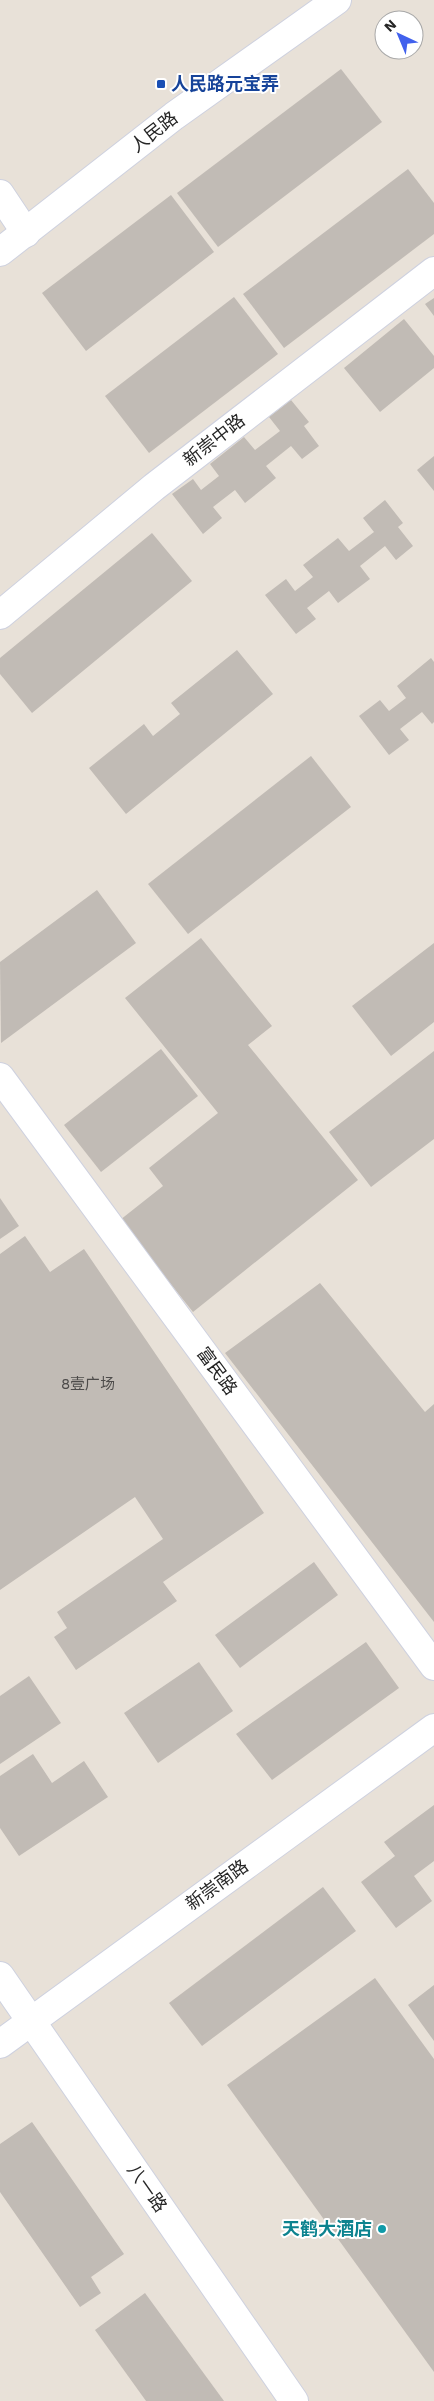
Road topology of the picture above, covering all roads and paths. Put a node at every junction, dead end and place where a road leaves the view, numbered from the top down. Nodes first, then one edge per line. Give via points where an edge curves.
1 (337, 0) edge
2 (0, 194) edge
3 (26, 233) junction
4 (0, 252) edge
5 (434, 271) edge
6 (0, 615) edge
7 (0, 1077) edge
8 (434, 1666) edge
9 (434, 1728) edge
10 (0, 1976) edge
11 (31, 2021) junction
12 (0, 2044) edge
13 (294, 2401) edge

1 - 3 street, 人民路 via 174,116
2 - 3 street
3 - 4 street, 人民路
5 - 6 street, 新崇中路 via 154,487
7 - 8 street, 富民路
9 - 11 street, 新崇南路
10 - 11 street, 八一路
11 - 12 street, 新崇南路
11 - 13 street, 八一路

